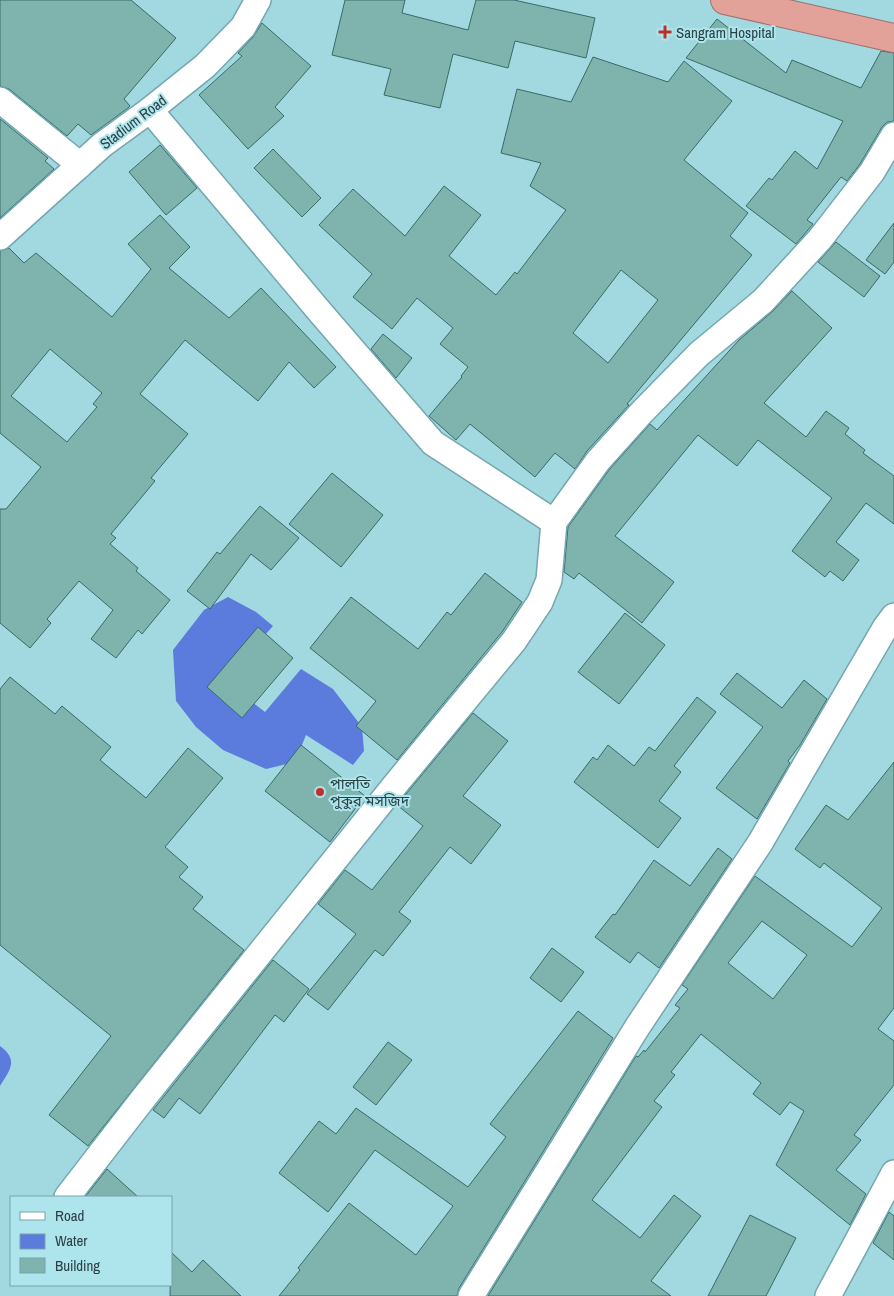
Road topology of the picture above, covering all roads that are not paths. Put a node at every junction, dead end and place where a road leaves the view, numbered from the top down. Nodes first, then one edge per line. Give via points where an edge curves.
1 (258, 0) edge
2 (725, 0) edge
3 (894, 38) edge
4 (0, 100) edge
5 (150, 110) junction
6 (894, 135) edge
7 (80, 165) junction
8 (1, 234) edge
9 (554, 522) junction
10 (894, 616) edge
11 (894, 1173) edge
12 (68, 1196) edge
13 (471, 1296) edge
14 (828, 1296) edge

1 - 5 street, Stadium Road via 243,28 205,66
2 - 3 highway
4 - 7 street
5 - 7 street, Stadium Road
5 - 9 street via 433,443
6 - 9 street via 872,172 820,239 763,301 698,354 642,412 598,461
7 - 8 street, Stadium Road
9 - 12 street via 549,580 540,602 514,641
10 - 13 street via 760,843 638,1026
11 - 14 street

